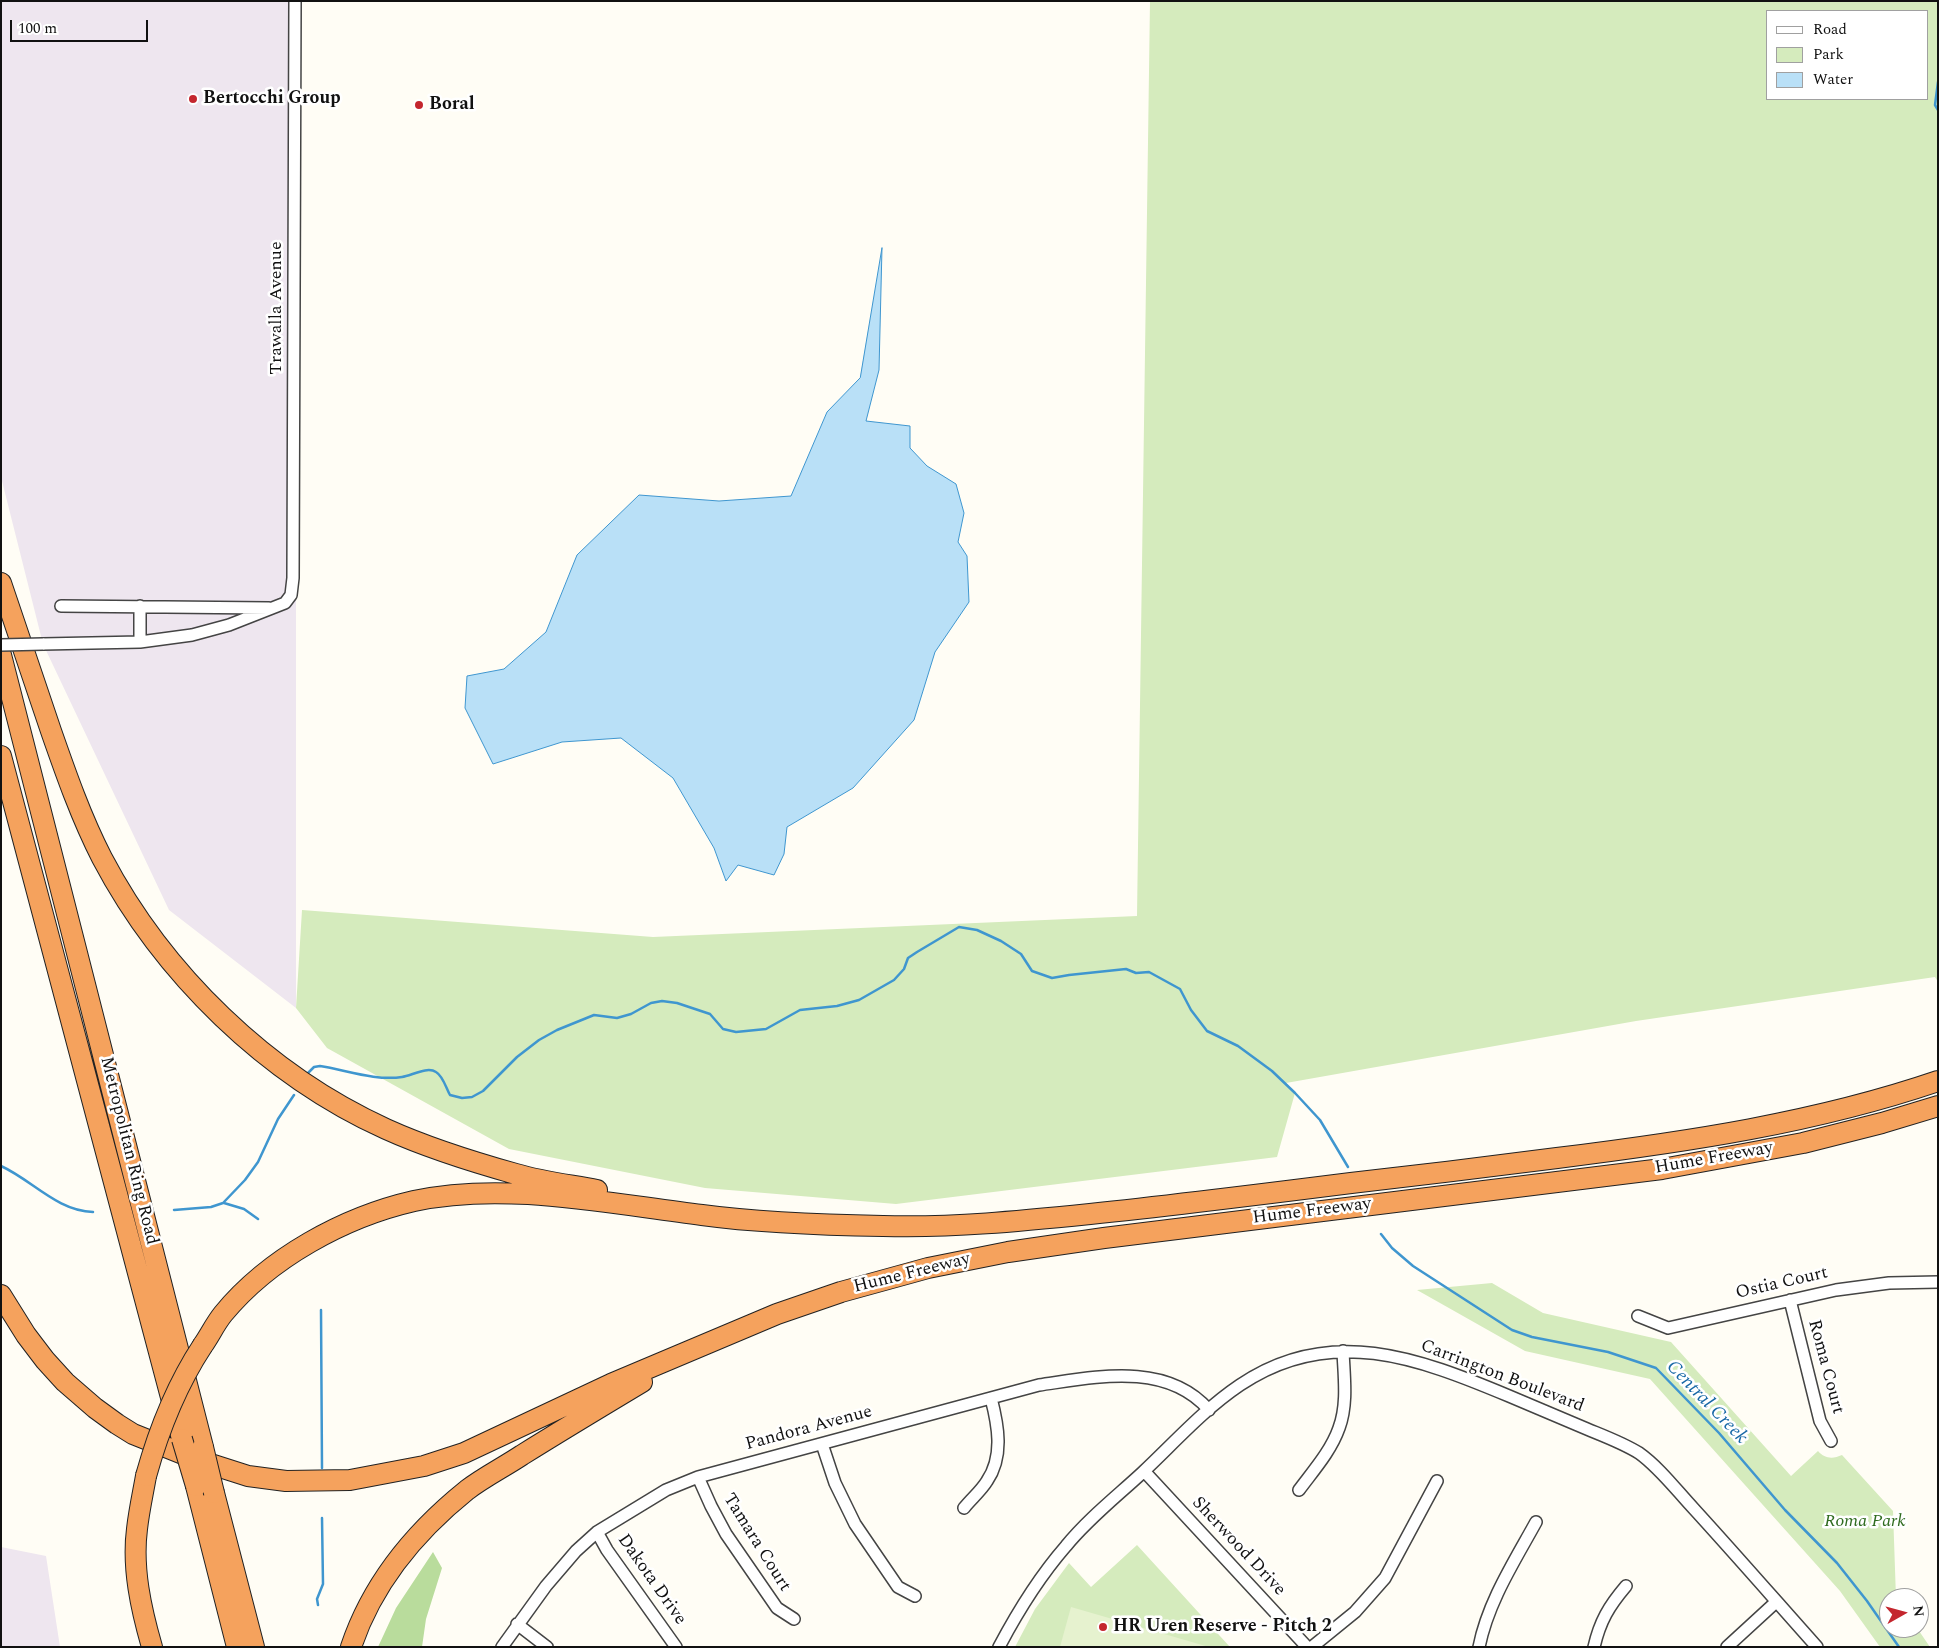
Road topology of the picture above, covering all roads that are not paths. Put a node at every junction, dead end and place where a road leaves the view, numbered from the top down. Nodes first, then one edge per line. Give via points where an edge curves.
1 (295, 1) edge
2 (1, 583) edge
3 (61, 606) dead end
4 (140, 606) junction
5 (276, 608) junction
6 (140, 642) junction
7 (1, 645) edge
8 (1, 655) edge
9 (1, 756) edge
10 (1938, 1081) edge
11 (1938, 1106) edge
12 (759, 1220) junction
13 (1938, 1282) edge
14 (1, 1295) edge
15 (1790, 1300) junction
16 (1638, 1316) dead end
17 (695, 1349) junction
18 (1343, 1351) junction
19 (991, 1398) junction
20 (1206, 1412) junction
21 (1831, 1441) dead end
22 (822, 1444) junction
23 (1144, 1471) junction
24 (698, 1478) junction
25 (1436, 1481) dead end
26 (1299, 1490) dead end
27 (964, 1508) dead end
28 (1536, 1522) dead end
29 (597, 1532) junction
30 (1626, 1586) dead end
31 (915, 1596) dead end
32 (1776, 1602) junction
33 (794, 1619) dead end
34 (517, 1624) junction
35 (152, 1647) edge
36 (235, 1647) edge
37 (254, 1647) edge
38 (351, 1647) edge
39 (502, 1647) edge
40 (546, 1647) edge
41 (676, 1647) edge
42 (999, 1647) edge
43 (1307, 1647) edge
44 (1312, 1647) edge
45 (1479, 1647) edge
46 (1594, 1647) edge
47 (1727, 1647) edge
48 (1817, 1647) edge

1 - 5 street, Trawalla Avenue via 293,578 291,595
2 - 12 highway via 74,796 118,887 148,932 186,978 264,1053 348,1109 386,1129 435,1148 518,1175
3 - 4 street
4 - 5 street
4 - 6 street
5 - 6 street via 192,635
6 - 7 street, bridge
8 - 37 highway, Metropolitan Ring Road, bridge
9 - 36 highway, Metropolitan Ring Road, bridge via 196,1486
10 - 12 highway, Hume Freeway via 1802,1119 1661,1145 1165,1206 954,1225 883,1226
11 - 17 highway, Hume Freeway via 1803,1143 1662,1169 1104,1238 964,1261 900,1275 810,1302
12 - 35 highway, bridge via 536,1195 484,1193 413,1201 355,1220 287,1256 221,1316 191,1364 158,1434 146,1476 136,1555 141,1605
13 - 15 street, Ostia Court via 1860,1286
14 - 17 highway via 45,1360 65,1382 117,1424 133,1434 198,1460 248,1476 286,1481 350,1480 424,1466 464,1453 611,1384
15 - 16 street, Ostia Court via 1668,1328
15 - 21 street, Roma Court via 1820,1420
17 - 38 highway via 498,1470 450,1505 393,1567 366,1610
18 - 20 street, Carrington Boulevard via 1308,1354 1267,1370 1240,1385
18 - 26 street via 1345,1397 1340,1428
18 - 32 street, Carrington Boulevard via 1412,1360 1474,1382 1640,1454 1743,1562
19 - 20 street, Pandora Avenue via 1039,1384 1142,1376 1169,1383 1186,1393
19 - 22 street, Pandora Avenue
19 - 27 street via 998,1434 993,1471
20 - 23 street, Carrington Boulevard
22 - 24 street, Pandora Avenue
22 - 31 street via 835,1483 855,1524 898,1588
23 - 42 street, Carrington Boulevard via 1065,1546 1020,1608
23 - 43 street, Sherwood Drive
24 - 29 street, Pandora Avenue via 666,1490
24 - 33 street, Tamara Court via 726,1534 776,1608
25 - 44 street via 1385,1578 1355,1612
28 - 45 street via 1495,1598
29 - 34 street, Pandora Avenue via 576,1551
29 - 41 street, Dakota Drive
30 - 46 street via 1609,1607
32 - 47 street
32 - 48 street, Carrington Boulevard
34 - 39 street, Pandora Avenue
34 - 40 street

